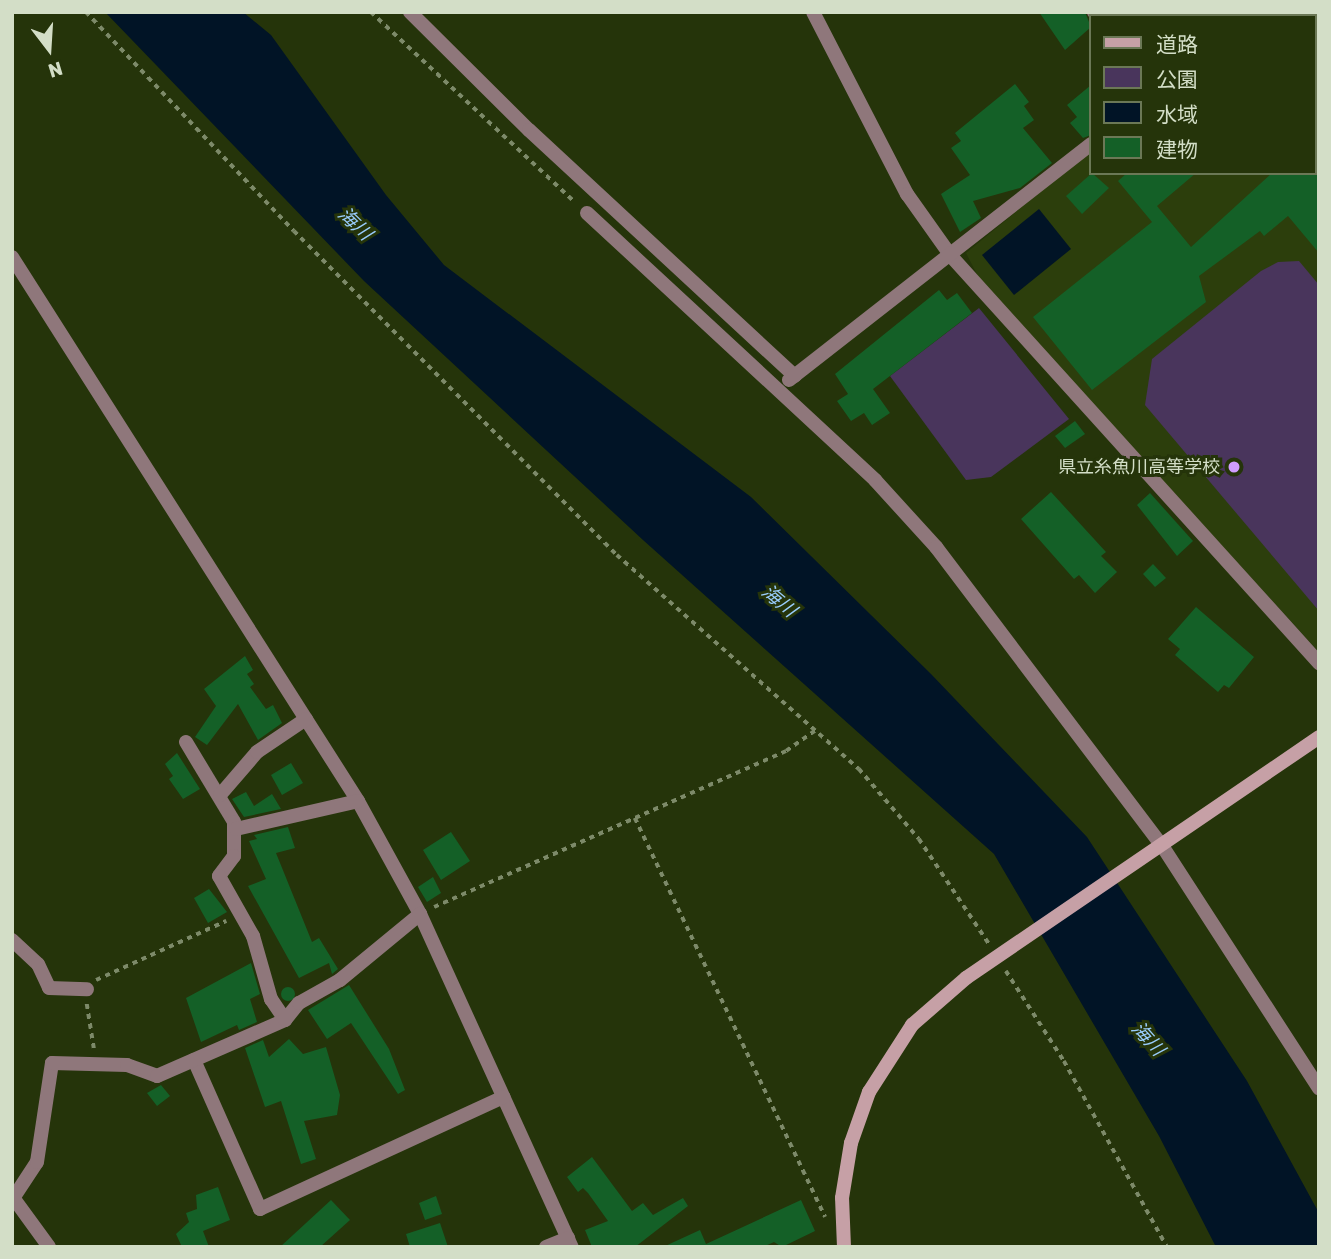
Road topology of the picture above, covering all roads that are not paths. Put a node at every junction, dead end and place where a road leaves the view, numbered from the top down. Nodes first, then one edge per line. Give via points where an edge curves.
1 (410, 12) edge
2 (813, 12) edge
3 (1090, 145) edge
4 (587, 213) road end
5 (951, 256) junction
6 (12, 257) edge
7 (795, 376) junction
8 (779, 388) junction
9 (1319, 663) edge
10 (306, 719) junction
11 (1319, 737) edge
12 (186, 741) dead end
13 (220, 795) junction
14 (358, 802) junction
15 (236, 829) junction
16 (1161, 844) junction
17 (420, 914) junction
18 (12, 940) edge
19 (87, 989) road end
20 (285, 1020) junction
21 (194, 1060) junction
22 (1319, 1088) edge
23 (504, 1097) junction
24 (12, 1198) edge
25 (570, 1242) edge
26 (49, 1247) edge
27 (547, 1247) edge
28 (844, 1247) edge

1 - 7 street via 529,130
2 - 5 street via 907,194
3 - 5 street
4 - 8 street
5 - 7 street
5 - 9 street
6 - 10 street
7 - 8 street
8 - 16 street via 875,480 936,547
10 - 13 street via 257,752
10 - 14 street
11 - 16 street
12 - 13 street via 202,774
13 - 15 street
14 - 15 street
14 - 17 street
15 - 20 street via 234,856 219,876 258,948 271,999
16 - 22 street
16 - 28 street via 965,978 912,1025 869,1092 850,1143 842,1198
17 - 20 street via 340,981 299,1003
17 - 23 street
18 - 19 street via 38,964 50,988
20 - 21 street
21 - 23 street via 260,1209
21 - 24 street via 157,1076 127,1065 52,1063 37,1162
23 - 25 street
24 - 26 street
25 - 27 street

